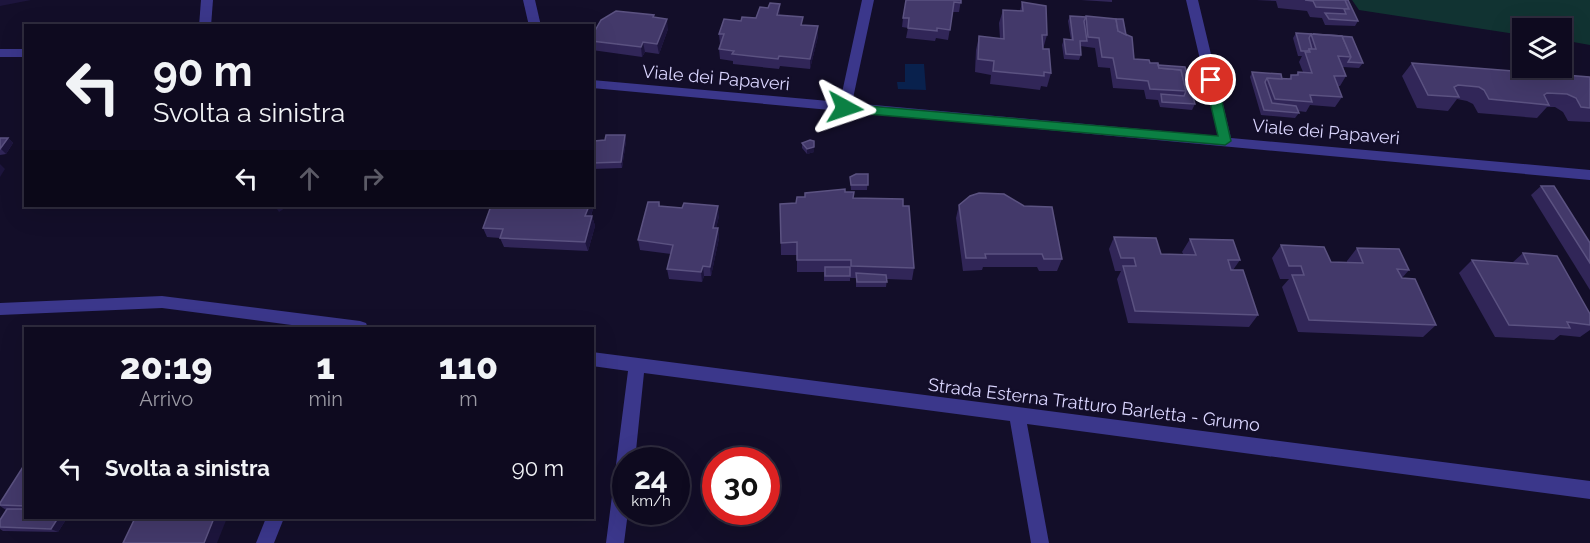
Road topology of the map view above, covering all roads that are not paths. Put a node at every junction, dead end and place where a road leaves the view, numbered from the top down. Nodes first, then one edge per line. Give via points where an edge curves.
1 (207, 0) edge
2 (529, 0) edge
3 (868, 0) edge
4 (1192, 0) edge
5 (205, 24) edge
6 (535, 24) edge
7 (0, 53) edge
8 (24, 53) edge
9 (594, 84) edge
10 (845, 108) junction
11 (1225, 141) junction
12 (1590, 175) edge
13 (0, 309) edge
14 (342, 327) edge
15 (594, 359) edge
16 (637, 365) junction
17 (1017, 415) junction
18 (628, 447) edge
19 (1590, 490) edge
20 (275, 519) edge
21 (617, 525) edge
22 (265, 543) edge
23 (615, 543) edge
24 (1040, 543) edge

1 - 5 street
2 - 6 street
3 - 10 street
4 - 11 street
7 - 8 street
9 - 10 street, Viale dei Papaveri
10 - 11 street, Viale dei Papaveri
11 - 12 street, Viale dei Papaveri
13 - 14 street via 162,302
15 - 16 street, Strada Esterna Tratturo Barletta - Grumo
16 - 17 street, Strada Esterna Tratturo Barletta - Grumo
16 - 18 street
17 - 19 street, Strada Esterna Tratturo Barletta - Grumo
17 - 24 street
20 - 22 street
21 - 23 street

